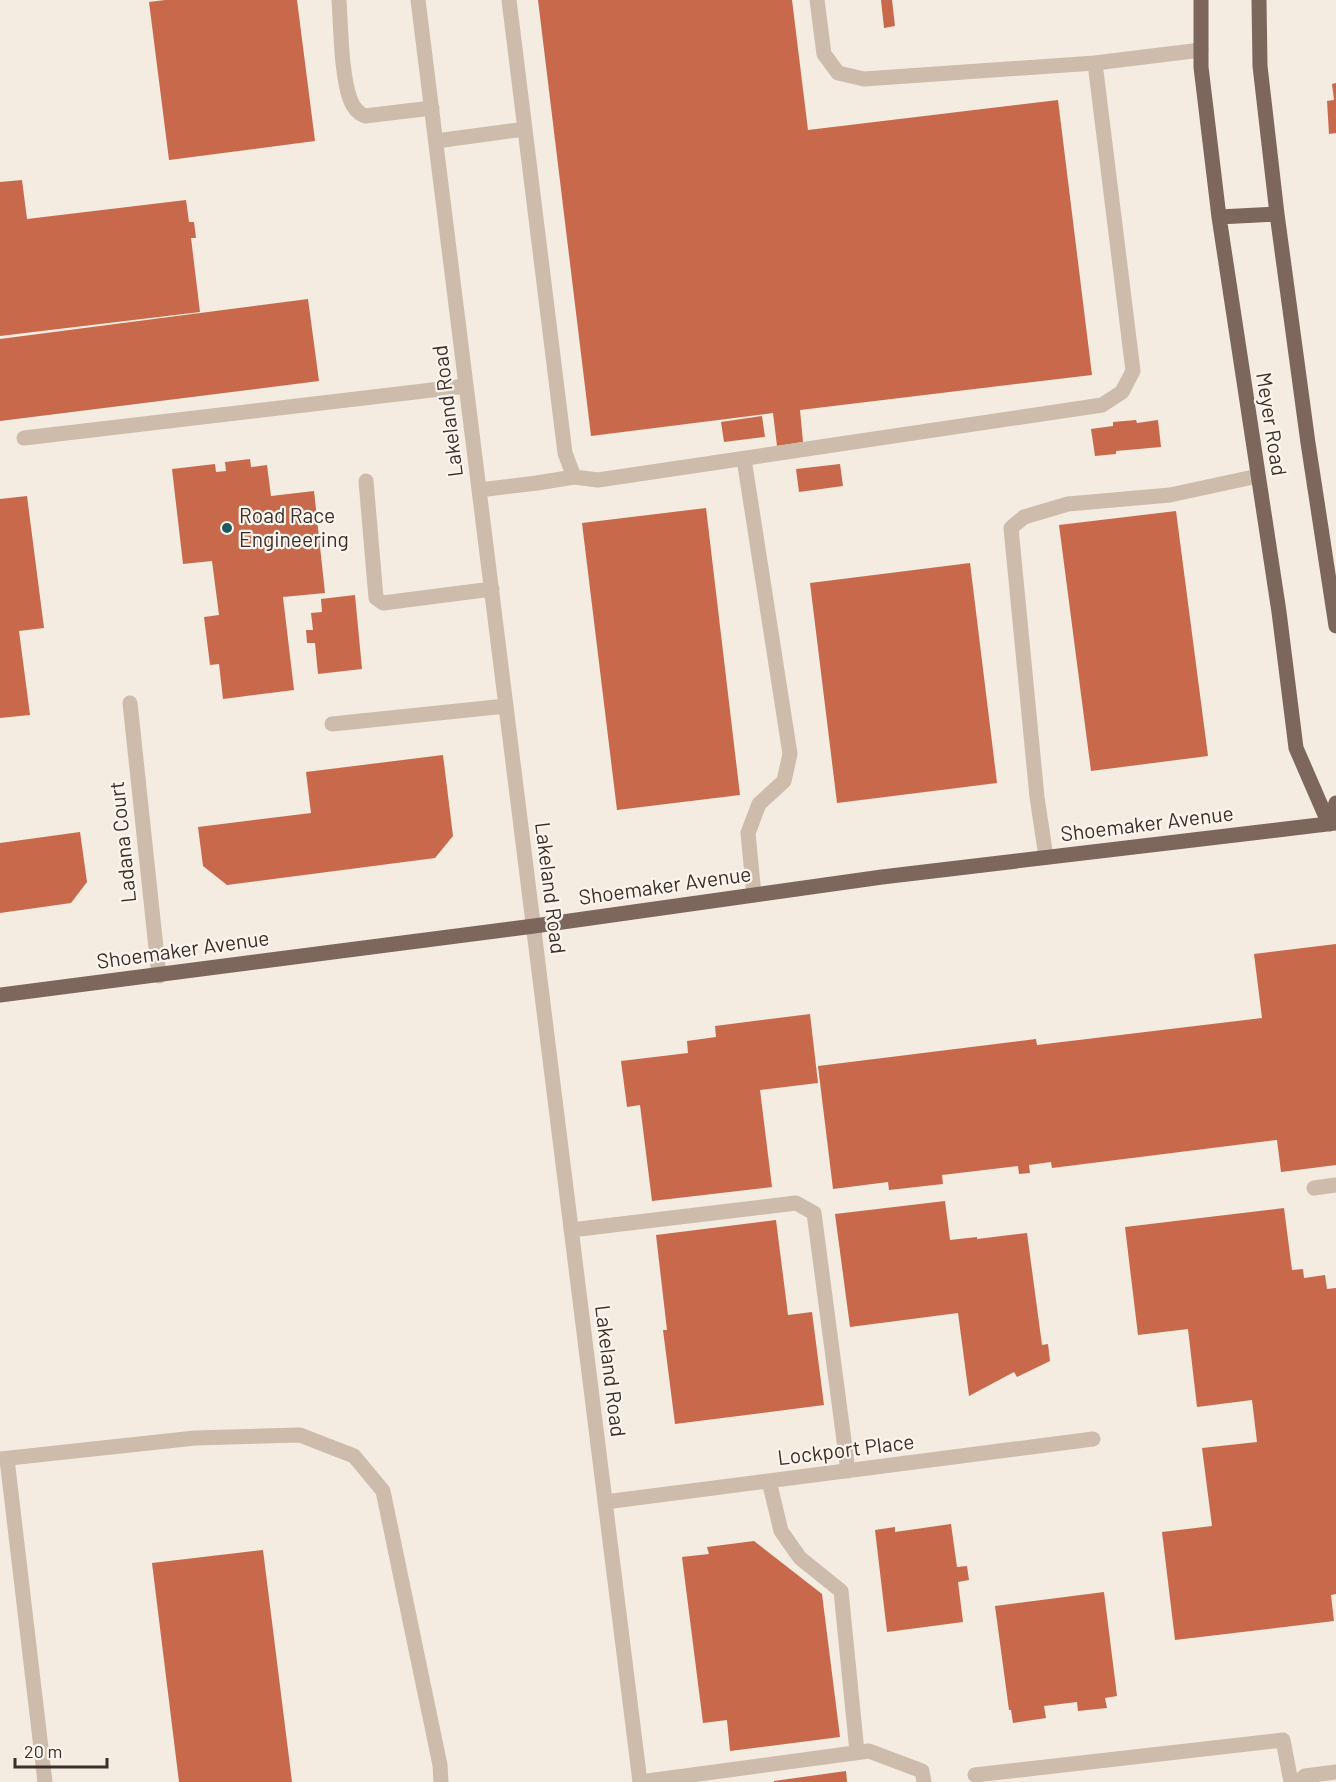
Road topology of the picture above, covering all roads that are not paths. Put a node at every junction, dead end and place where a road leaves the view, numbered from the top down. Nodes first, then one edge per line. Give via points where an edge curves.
1 (339, 0) edge
2 (418, 0) edge
3 (509, 0) edge
4 (817, 0) edge
5 (1201, 0) edge
6 (1259, 0) edge
7 (1201, 50) junction
8 (1095, 63) junction
9 (432, 108) junction
10 (525, 129) junction
11 (436, 141) junction
12 (1277, 214) junction
13 (1219, 217) junction
14 (466, 386) junction
15 (24, 438) dead end
16 (744, 459) junction
17 (1258, 476) junction
18 (574, 477) junction
19 (366, 481) dead end
20 (479, 490) junction
21 (492, 589) junction
22 (1336, 626) edge
23 (130, 704) dead end
24 (506, 706) junction
25 (332, 724) dead end
26 (1336, 803) edge
27 (1332, 824) edge
28 (1046, 857) junction
29 (754, 895) junction
30 (534, 926) junction
31 (159, 976) junction
32 (0, 995) edge
33 (1336, 1185) edge
34 (1314, 1188) dead end
35 (571, 1230) junction
36 (1093, 1439) dead end
37 (4, 1459) edge
38 (848, 1471) junction
39 (769, 1481) junction
40 (605, 1502) junction
41 (858, 1752) junction
42 (1336, 1772) edge
43 (975, 1775) dead end
44 (45, 1782) edge
45 (441, 1782) edge
46 (640, 1782) edge
47 (924, 1782) edge
48 (1292, 1782) edge
49 (1298, 1782) edge

1 - 9 street via 346,83 358,113 365,116
2 - 9 street, Lakeland Road
3 - 10 street
4 - 8 street via 824,54 838,73 864,79
5 - 7 main road, Meyer Road
6 - 12 main road, Meyer Road via 1260,66
7 - 8 street
7 - 13 main road, Meyer Road
8 - 16 street via 1133,371 1122,392 1102,405
9 - 11 street, Lakeland Road
10 - 11 street
10 - 18 street via 565,453
11 - 14 street, Lakeland Road
12 - 13 main road
12 - 22 main road, Meyer Road
13 - 17 main road, Meyer Road
14 - 15 street
14 - 20 street, Lakeland Road
16 - 18 street via 598,480
16 - 29 street via 790,754 784,781 759,804 748,833
17 - 27 main road, Meyer Road via 1296,748
17 - 28 street via 1170,495 1068,504 1024,517 1011,528
18 - 20 street
19 - 21 street via 376,598 383,603
20 - 21 street, Lakeland Road
21 - 24 street, Lakeland Road
23 - 31 street, Ladana Court
24 - 25 street
24 - 30 street, Lakeland Road
26 - 27 main road
27 - 28 main road, Shoemaker Avenue
28 - 29 main road, Shoemaker Avenue
29 - 30 main road, Shoemaker Avenue
30 - 31 main road, Shoemaker Avenue
30 - 35 street, Lakeland Road
31 - 32 main road, Shoemaker Avenue
33 - 34 street
35 - 38 street via 796,1203 814,1213
35 - 40 street, Lakeland Road
36 - 38 street, Lockport Place
37 - 44 street
37 - 45 street via 195,1438 300,1435 354,1456 383,1491
38 - 39 street, Lockport Place
39 - 40 street, Lockport Place
39 - 41 street via 781,1531 800,1558 841,1591
40 - 46 street, Lakeland Road
41 - 46 street
41 - 47 street via 869,1751 922,1771
42 - 49 street via 1305,1776
43 - 48 street via 1283,1740

